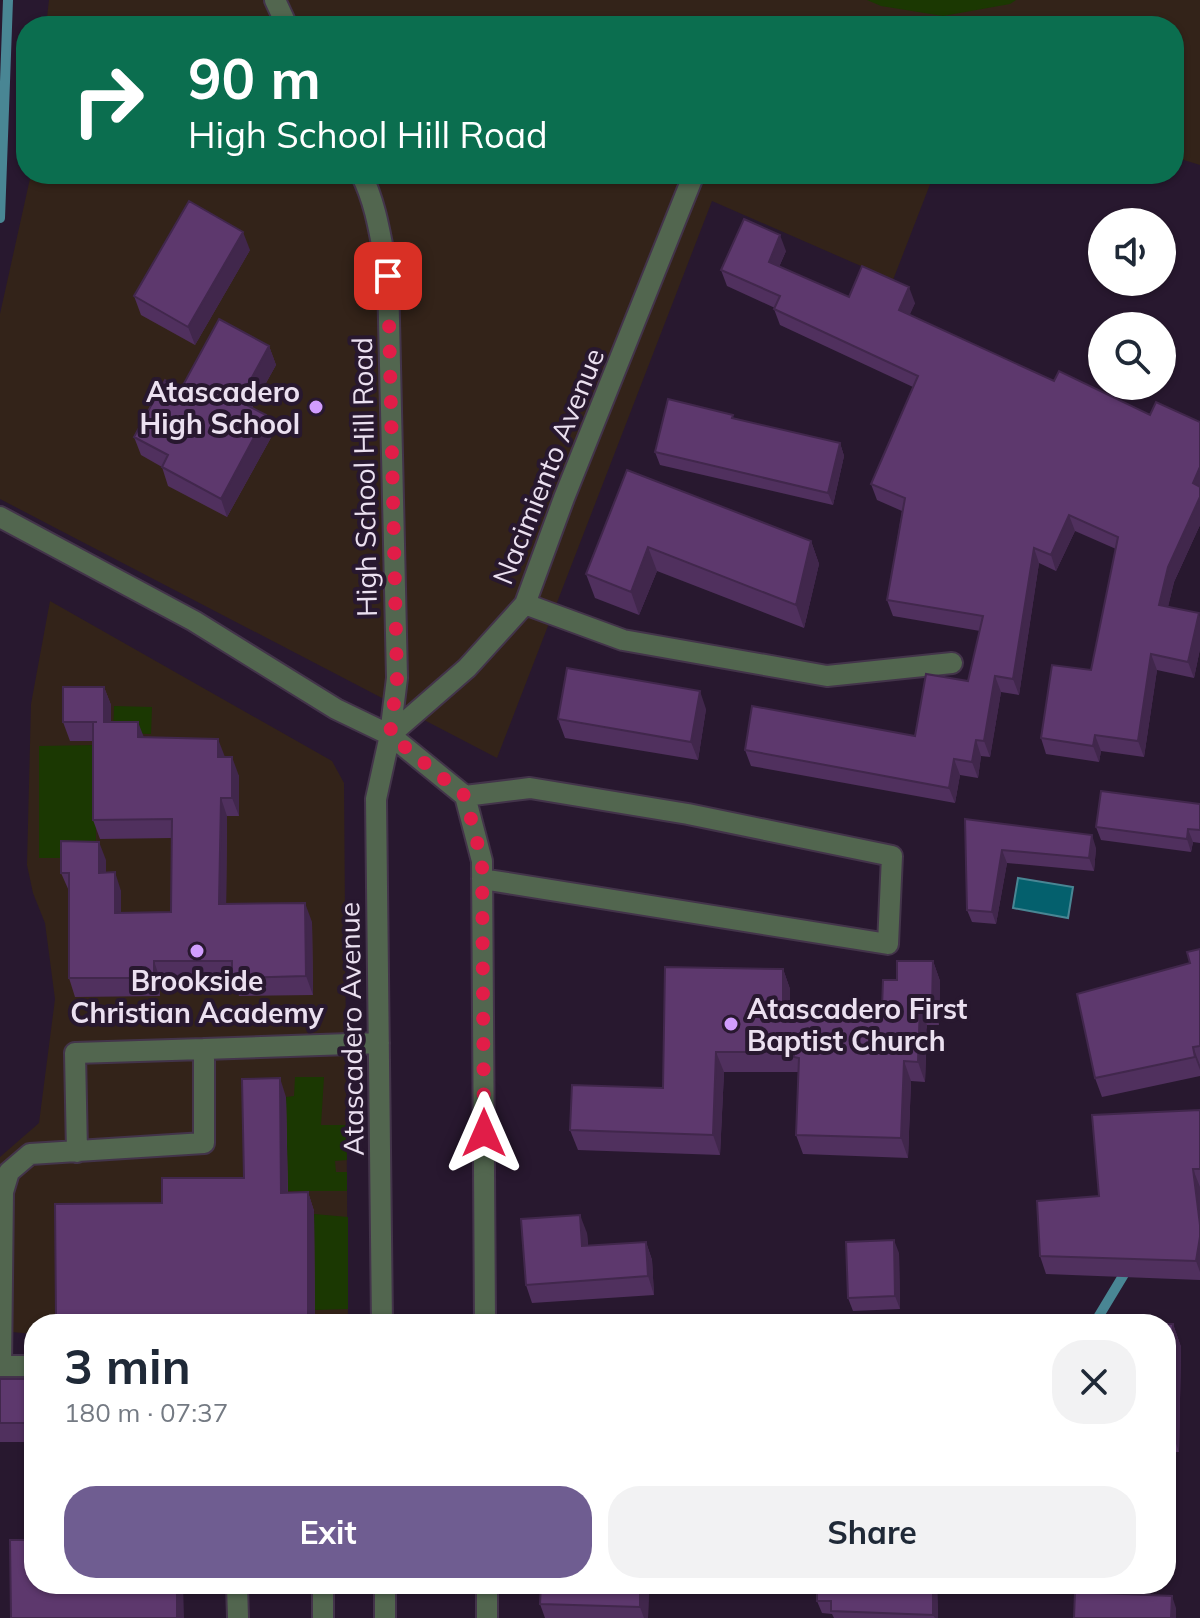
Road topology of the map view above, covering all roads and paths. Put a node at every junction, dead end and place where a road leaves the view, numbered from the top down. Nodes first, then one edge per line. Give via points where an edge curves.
1 (366, 184) edge
2 (690, 184) edge
3 (0, 517) edge
4 (525, 604) junction
5 (952, 663) dead end
6 (390, 735) junction
7 (465, 796) junction
8 (482, 879) junction
9 (379, 1043) junction
10 (204, 1049) junction
11 (77, 1152) junction
12 (382, 1314) edge
13 (485, 1314) edge
14 (0, 1366) edge
15 (24, 1366) edge
16 (237, 1594) edge
17 (323, 1594) edge
18 (385, 1594) edge
19 (487, 1594) edge
20 (238, 1618) edge
21 (323, 1618) edge
22 (385, 1618) edge
23 (487, 1618) edge

1 - 6 street, High School Hill Road via 388,276 397,678
2 - 4 street, Nacimiento Avenue
3 - 6 street
4 - 5 street via 623,640 827,676
4 - 6 street, Nacimiento Avenue via 467,668
6 - 7 street
6 - 9 street, Atascadero Avenue via 376,799
7 - 8 street
7 - 8 street via 530,788 892,856 888,944
8 - 13 street
9 - 10 street
9 - 12 street, Atascadero Avenue
10 - 11 street via 204,1143
10 - 11 street via 75,1053
11 - 14 street via 30,1154 9,1172 3,1192
14 - 15 street
16 - 20 street
17 - 21 street
18 - 22 street
19 - 23 street

